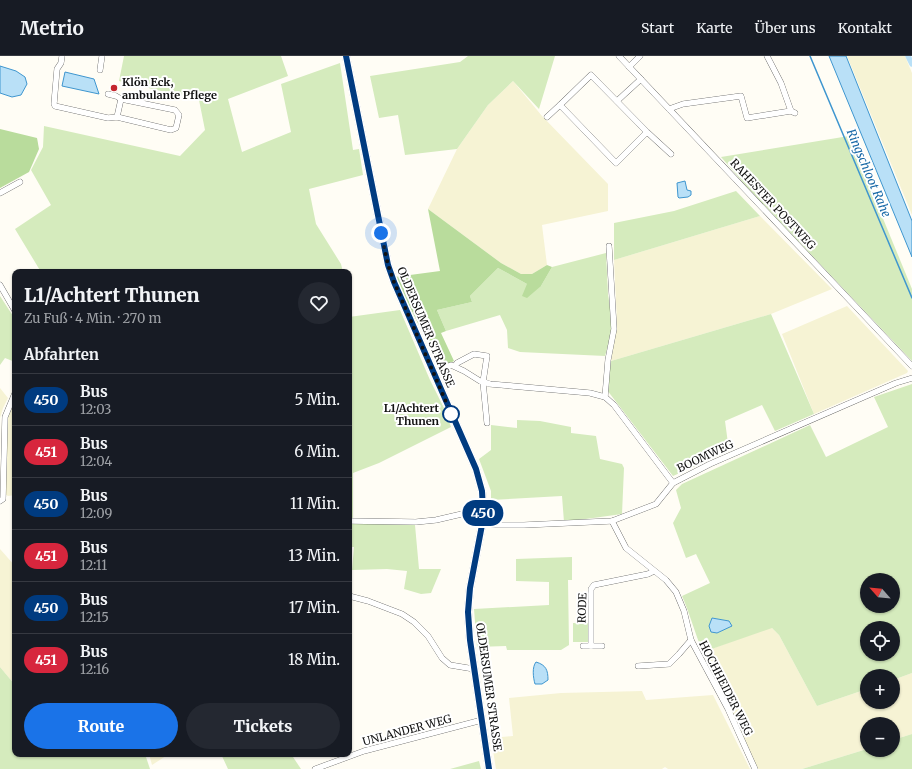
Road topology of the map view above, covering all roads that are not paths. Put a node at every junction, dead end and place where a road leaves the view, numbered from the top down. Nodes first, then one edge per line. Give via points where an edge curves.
1 (62, 56) edge
2 (102, 56) edge
3 (346, 56) edge
4 (619, 56) edge
5 (640, 56) edge
6 (767, 56) edge
7 (629, 67) junction
8 (100, 70) dead end
9 (640, 79) junction
10 (108, 94) dead end
11 (121, 99) junction
12 (617, 101) junction
13 (560, 105) junction
14 (669, 108) junction
15 (117, 118) junction
16 (547, 118) dead end
17 (647, 132) junction
18 (671, 154) dead end
19 (20, 182) dead end
20 (0, 193) edge
21 (609, 246) dead end
22 (0, 285) edge
23 (12, 306) edge
24 (456, 366) junction
25 (912, 366) edge
26 (433, 373) junction
27 (912, 378) edge
28 (483, 382) junction
29 (606, 397) junction
30 (12, 400) edge
31 (487, 423) dead end
32 (672, 483) junction
33 (0, 501) edge
34 (483, 509) junction
35 (352, 521) edge
36 (612, 521) junction
37 (482, 525) junction
38 (654, 571) junction
39 (352, 597) edge
40 (691, 640) junction
41 (584, 646) dead end
42 (591, 646) junction
43 (602, 646) dead end
44 (638, 666) dead end
45 (474, 669) junction
46 (482, 720) junction
47 (352, 755) edge
48 (348, 757) edge
49 (315, 769) edge
50 (490, 769) edge
51 (755, 769) edge

1 - 15 street via 57,68 54,104 58,107
2 - 8 street
3 - 26 main road, OLDERSUMER STRASSE via 388,265
4 - 7 street, RAHESTER POSTWEG
5 - 7 street
6 - 14 street via 793,112 747,118 741,96
7 - 9 street, RAHESTER POSTWEG
9 - 12 street
9 - 14 street, RAHESTER POSTWEG
10 - 11 street
11 - 15 street
11 - 15 street via 175,110 179,114 176,128 171,130
12 - 13 street via 591,75
12 - 17 street
13 - 16 street
13 - 17 street via 616,163
14 - 25 street, RAHESTER POSTWEG
17 - 18 street
19 - 20 street
21 - 29 street via 614,330 608,360
22 - 23 street
24 - 26 street via 448,366
24 - 28 street
24 - 28 street via 474,354 487,356
26 - 34 main road, OLDERSUMER STRASSE via 476,469 482,491
27 - 32 street, BOOMWEG via 717,461
28 - 29 street
28 - 31 street
29 - 32 street
30 - 33 street via 5,417 3,499
32 - 36 street, BOOMWEG via 656,504
34 - 35 street via 416,522
34 - 37 main road, OLDERSUMER STRASSE
36 - 37 street, BOOMWEG
36 - 38 street, HOCHHEIDER WEG via 626,548
37 - 45 main road, OLDERSUMER STRASSE via 468,612
38 - 40 street, HOCHHEIDER WEG via 676,592
38 - 42 street, RODE via 594,585 591,589
39 - 45 street via 402,614 428,636 442,658 450,665
40 - 44 street via 669,664
40 - 51 street, HOCHHEIDER WEG via 728,709
41 - 42 street
42 - 43 street
45 - 46 main road, OLDERSUMER STRASSE
46 - 47 street, UNLANDER WEG
46 - 50 main road, OLDERSUMER STRASSE
48 - 49 street, UNLANDER WEG

